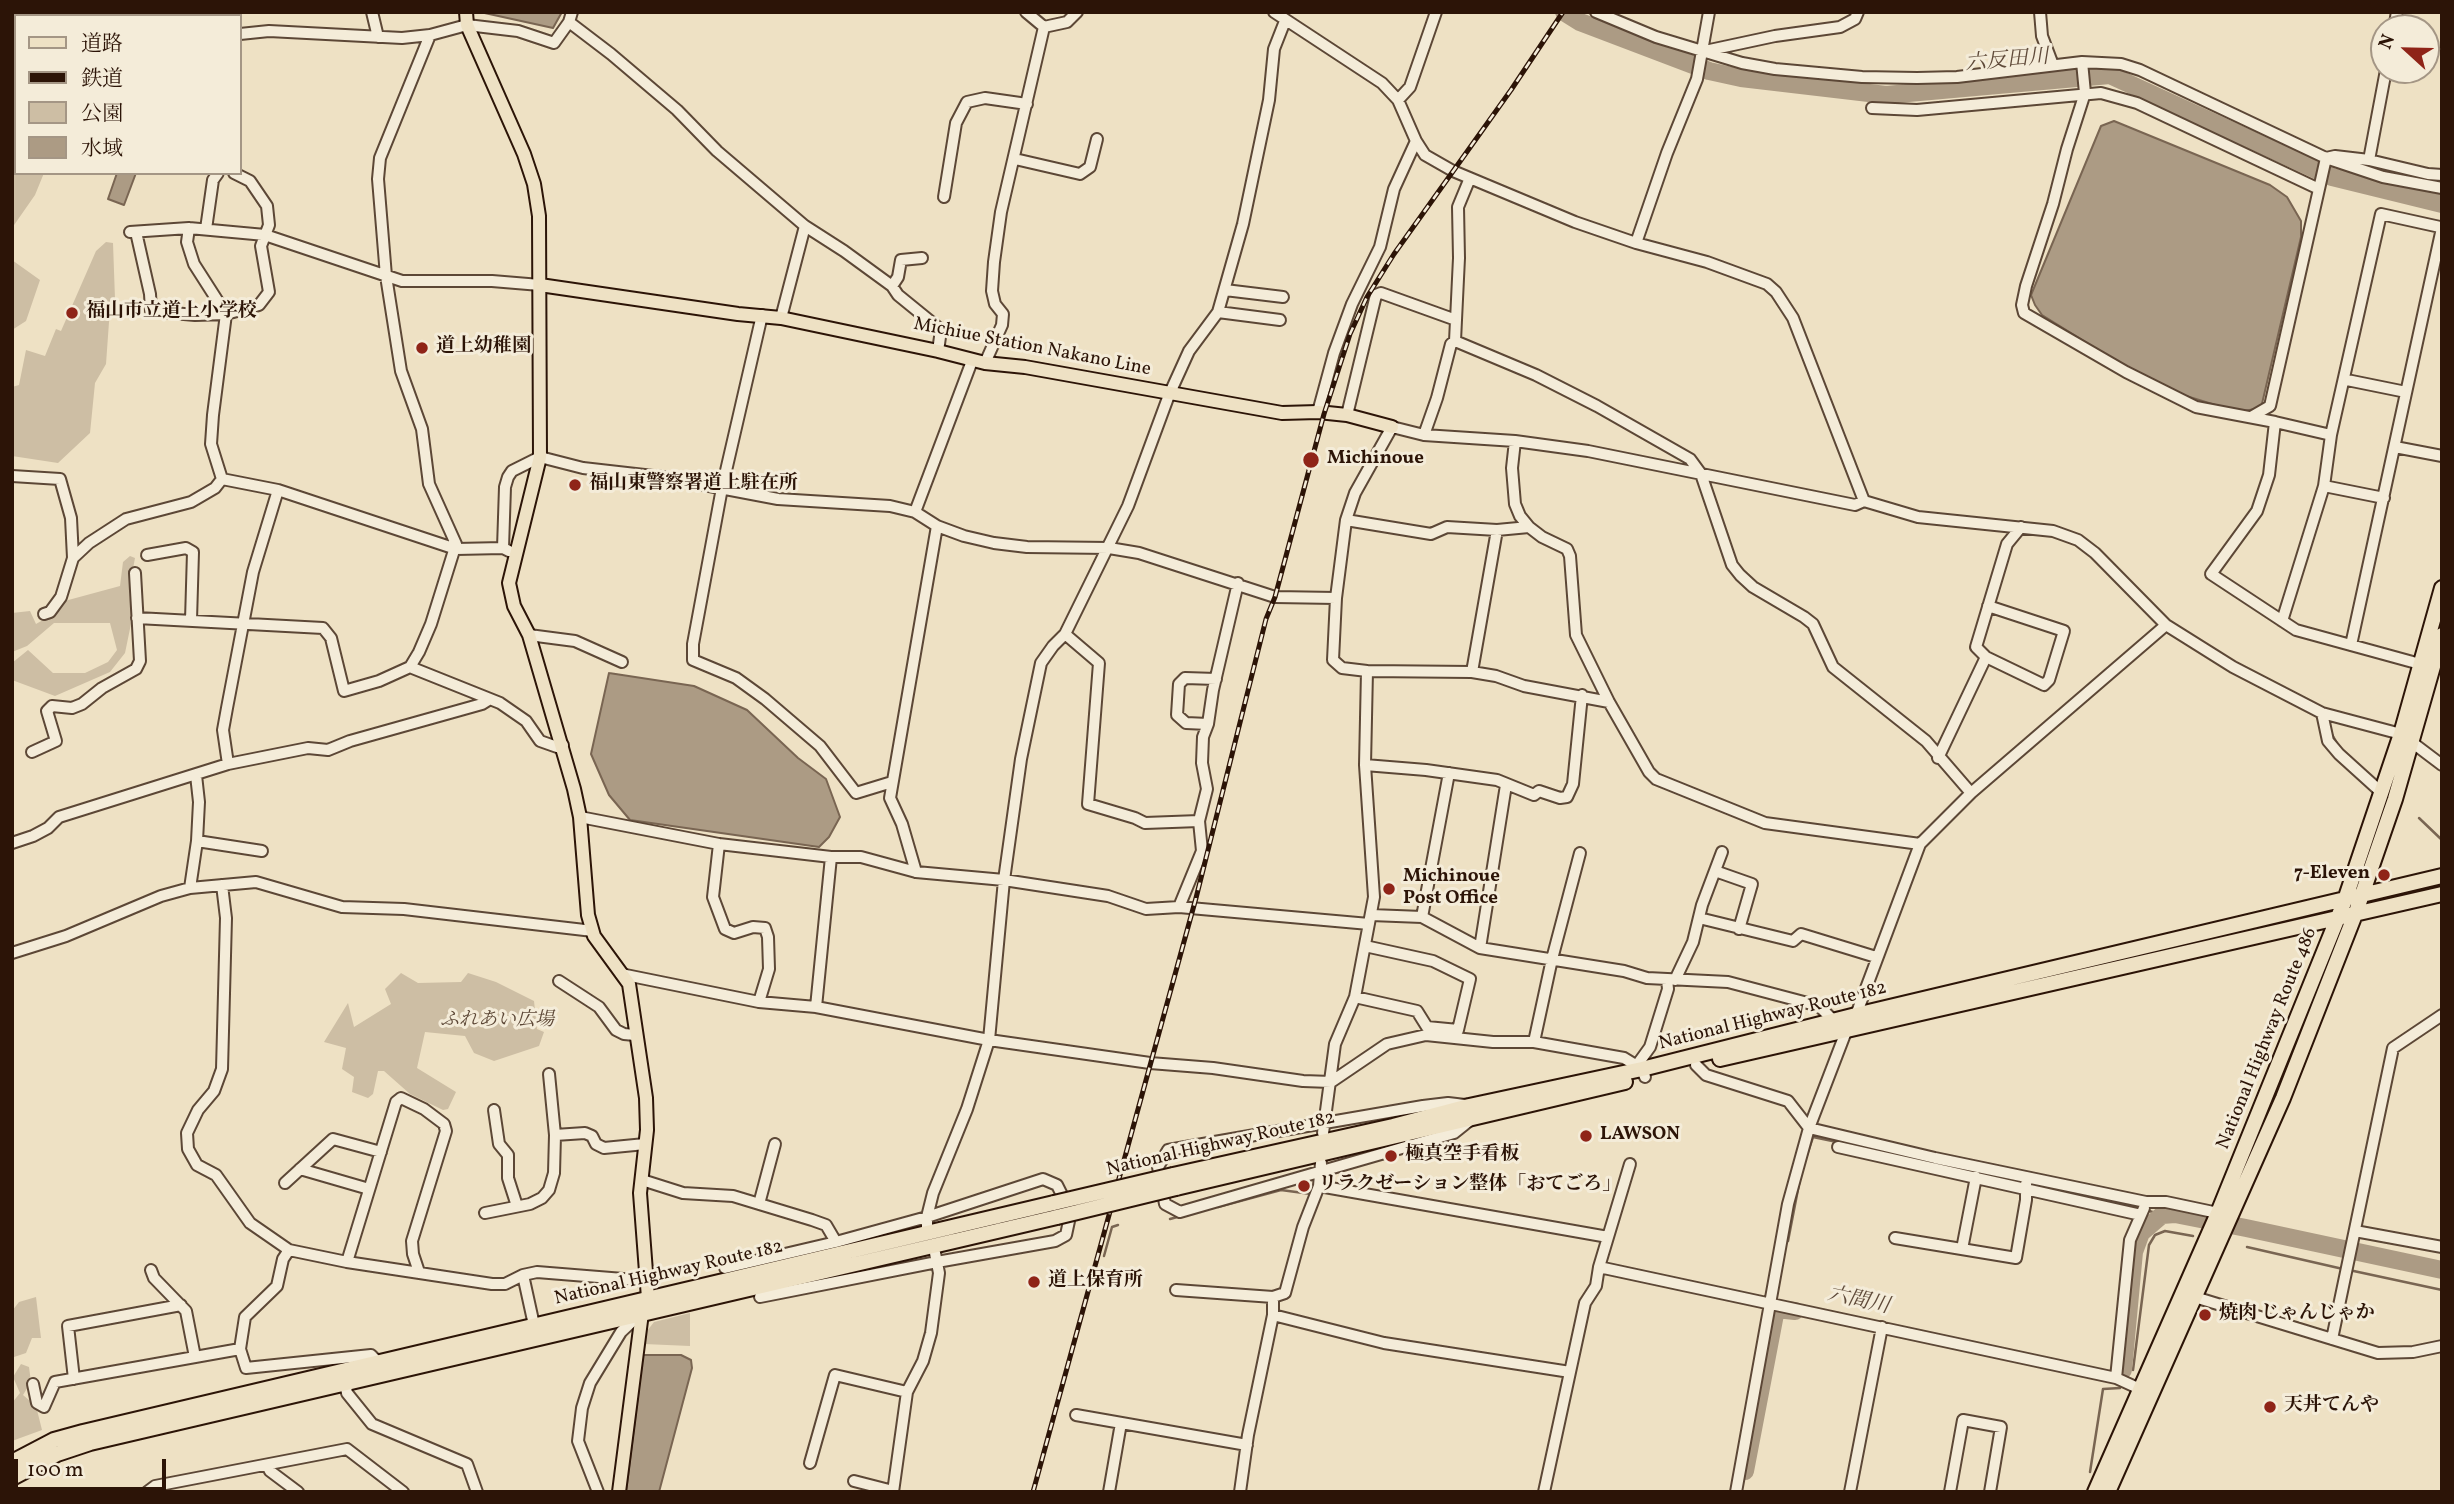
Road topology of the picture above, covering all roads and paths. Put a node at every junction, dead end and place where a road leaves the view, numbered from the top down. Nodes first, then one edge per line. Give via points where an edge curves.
1 (372, 12) edge
2 (1026, 12) edge
3 (1077, 12) edge
4 (1274, 12) edge
5 (1436, 12) edge
6 (1596, 12) edge
7 (1709, 12) edge
8 (1858, 12) edge
9 (2040, 12) edge
10 (570, 17) edge
11 (466, 19) edge
12 (1285, 21) junction
13 (1044, 27) junction
14 (242, 34) edge
15 (429, 35) junction
16 (378, 37) junction
17 (1703, 51) junction
18 (2082, 63) junction
19 (2053, 65) junction
20 (2383, 84) edge
21 (2085, 91) junction
22 (1398, 100) junction
23 (1027, 104) junction
24 (1872, 108) dead end
25 (1097, 139) dead end
26 (1416, 141) junction
27 (1015, 159) junction
28 (2325, 160) junction
29 (2369, 160) junction
30 (2441, 172) edge
31 (217, 175) edge
32 (238, 175) edge
33 (1470, 178) junction
34 (2319, 187) junction
35 (2442, 188) edge
36 (944, 197) dead end
37 (805, 226) junction
38 (2441, 227) edge
39 (189, 229) junction
40 (206, 229) junction
41 (265, 235) junction
42 (1636, 243) junction
43 (922, 258) dead end
44 (386, 276) junction
45 (540, 285) junction
46 (892, 286) junction
47 (1224, 290) junction
48 (1283, 297) dead end
49 (1218, 312) junction
50 (226, 314) junction
51 (762, 315) junction
52 (780, 318) junction
53 (1280, 320) dead end
54 (1456, 320) junction
55 (1455, 341) junction
56 (938, 351) junction
57 (979, 362) junction
58 (2347, 380) dead end
59 (2406, 392) junction
60 (1169, 394) junction
61 (1318, 412) junction
62 (1347, 415) junction
63 (2251, 417) junction
64 (2275, 422) junction
65 (1392, 427) junction
66 (1424, 435) junction
67 (2331, 435) junction
68 (1515, 441) junction
69 (2395, 447) junction
70 (2442, 456) edge
71 (540, 457) junction
72 (1701, 474) junction
73 (12, 476) edge
74 (222, 479) junction
75 (2324, 486) junction
76 (722, 488) junction
77 (278, 490) junction
78 (2384, 498) junction
79 (1864, 501) junction
80 (915, 512) junction
81 (1346, 520) junction
82 (937, 526) junction
83 (1529, 527) junction
84 (2021, 527) junction
85 (1497, 530) junction
86 (456, 548) junction
87 (503, 548) junction
88 (1109, 548) junction
89 (515, 554) junction
90 (147, 555) dead end
91 (73, 558) junction
92 (135, 573) dead end
93 (1238, 583) junction
94 (2442, 588) edge
95 (1336, 598) junction
96 (1988, 606) junction
97 (44, 614) dead end
98 (137, 618) junction
99 (191, 620) junction
100 (2282, 621) junction
101 (243, 622) junction
102 (2166, 625) junction
103 (529, 635) junction
104 (1065, 635) junction
105 (2442, 635) edge
106 (2351, 645) junction
107 (1986, 657) junction
108 (622, 663) dead end
109 (2420, 664) junction
110 (410, 667) junction
111 (1367, 671) junction
112 (1472, 672) junction
113 (1216, 679) junction
114 (1582, 695) junction
115 (490, 699) junction
116 (1609, 702) junction
117 (2322, 713) junction
118 (1208, 724) junction
119 (2406, 738) junction
120 (563, 745) junction
121 (32, 752) dead end
122 (1938, 758) junction
123 (228, 764) junction
124 (1365, 765) junction
125 (2442, 765) edge
126 (1449, 773) junction
127 (196, 775) junction
128 (892, 782) junction
129 (1506, 785) junction
130 (2381, 792) junction
131 (1971, 793) junction
132 (580, 817) junction
133 (1199, 821) junction
134 (197, 841) junction
135 (12, 843) edge
136 (719, 844) junction
137 (1920, 844) junction
138 (262, 850) dead end
139 (1722, 852) dead end
140 (1580, 853) dead end
141 (831, 857) junction
142 (1715, 871) junction
143 (916, 872) junction
144 (2442, 876) edge
145 (1003, 880) junction
146 (222, 886) junction
147 (190, 888) junction
148 (2442, 894) edge
149 (2362, 896) junction
150 (2345, 900) junction
151 (1180, 907) junction
152 (2356, 912) junction
153 (2339, 916) junction
154 (1422, 917) junction
155 (1699, 918) junction
156 (1370, 919) junction
157 (1739, 929) junction
158 (593, 931) junction
159 (1365, 946) junction
160 (1480, 948) junction
161 (12, 953) edge
162 (1876, 957) junction
163 (1552, 959) junction
164 (621, 974) junction
165 (1671, 979) junction
166 (559, 981) dead end
167 (1355, 997) junction
168 (760, 1002) junction
169 (816, 1007) junction
170 (1856, 1015) junction
171 (2442, 1015) edge
172 (1834, 1021) junction
173 (1847, 1029) junction
174 (635, 1035) junction
175 (989, 1040) junction
176 (1534, 1042) junction
177 (1696, 1065) junction
178 (1641, 1070) junction
179 (550, 1074) dead end
180 (1331, 1082) junction
181 (494, 1110) dead end
182 (1470, 1112) junction
183 (1324, 1128) junction
184 (1809, 1128) junction
185 (555, 1135) junction
186 (645, 1144) junction
187 (775, 1144) dead end
188 (381, 1152) junction
189 (1630, 1164) dead end
190 (1321, 1167) junction
191 (300, 1169) junction
192 (1976, 1173) junction
193 (642, 1180) junction
194 (285, 1183) dead end
195 (2026, 1183) junction
196 (1319, 1186) junction
197 (369, 1189) junction
198 (759, 1204) junction
199 (517, 1206) junction
200 (2143, 1209) junction
201 (485, 1213) dead end
202 (2221, 1215) junction
203 (927, 1222) junction
204 (2355, 1231) junction
205 (1608, 1237) junction
206 (1895, 1238) dead end
207 (836, 1242) junction
208 (2442, 1247) edge
209 (1962, 1249) junction
210 (289, 1250) junction
211 (936, 1258) junction
212 (347, 1262) junction
213 (1599, 1267) junction
214 (725, 1268) joint
215 (151, 1270) dead end
216 (419, 1272) junction
217 (523, 1275) junction
218 (648, 1281) junction
219 (712, 1290) junction
220 (1176, 1290) dead end
221 (2189, 1296) junction
222 (760, 1297) joint
223 (1273, 1297) junction
224 (648, 1298) junction
225 (1770, 1303) junction
226 (181, 1306) junction
227 (642, 1313) junction
228 (1273, 1315) junction
229 (534, 1325) junction
230 (1882, 1327) junction
231 (2332, 1339) junction
232 (2442, 1346) edge
233 (240, 1349) junction
234 (195, 1357) junction
235 (380, 1368) junction
236 (1570, 1372) junction
237 (2116, 1378) junction
238 (74, 1379) junction
239 (345, 1383) junction
240 (33, 1384) dead end
241 (2140, 1390) junction
242 (907, 1392) junction
243 (1076, 1415) dead end
244 (1121, 1423) junction
245 (1247, 1445) junction
246 (12, 1462) edge
247 (810, 1463) dead end
248 (267, 1465) junction
249 (12, 1478) edge
250 (854, 1481) dead end
251 (178, 1482) junction
252 (893, 1491) edge
253 (147, 1492) edge
254 (187, 1492) edge
255 (298, 1492) edge
256 (403, 1492) edge
257 (477, 1492) edge
258 (598, 1492) edge
259 (619, 1492) edge
260 (1109, 1492) edge
261 (1240, 1492) edge
262 (1544, 1492) edge
263 (1736, 1492) edge
264 (1850, 1492) edge
265 (1950, 1492) edge
266 (1990, 1492) edge
267 (2095, 1492) edge
268 (2108, 1492) edge

1 - 16 street
2 - 13 street
3 - 13 street via 1068,22
4 - 12 street
5 - 22 street via 1410,87
6 - 17 street
7 - 17 street
8 - 17 street via 1840,27
9 - 19 street via 2042,36
10 - 11 street via 554,43
10 - 37 street
11 - 15 street
11 - 45 main road via 534,184
12 - 22 street via 1382,83
12 - 47 street via 1274,49 1269,100 1243,225
13 - 23 street
14 - 16 street
15 - 16 street
15 - 44 street via 380,158
17 - 19 street via 1775,69 1862,77 1957,77
17 - 42 street via 1697,79
18 - 19 street
18 - 21 street
18 - 28 street via 2121,64 2140,71
20 - 29 street
21 - 24 street via 1917,110
21 - 34 street via 2137,103
21 - 63 street via 2026,286 2024,313 2196,407
22 - 26 street
23 - 27 street
23 - 36 street via 985,97 967,102 956,123
25 - 27 street via 1090,167 1080,174
26 - 33 street via 1425,155
26 - 61 street via 1394,190 1380,247 1334,353
27 - 57 street via 994,262 992,292 1003,314 1002,324
28 - 29 street via 2334,156
28 - 34 street
28 - 35 street
29 - 30 street
31 - 40 street
32 - 41 street via 250,181 267,206
33 - 42 street
33 - 54 street via 1458,207
34 - 63 street via 2270,405
37 - 46 street
37 - 52 street
38 - 59 street
38 - 67 street via 2381,214
39 - 40 street
39 - 50 street via 187,242 194,264
39 - 50 street via 133,232 151,311
40 - 41 street
41 - 44 street
41 - 50 street via 261,246 269,292 259,305
42 - 79 street via 1707,262 1767,284 1776,292 1793,318
43 - 46 street via 901,260
44 - 45 street via 402,281
44 - 86 street via 401,371 422,429 429,484
45 - 51 main road, Michiue Station Nakano Line
45 - 71 main road
46 - 56 street via 941,330
47 - 48 street
47 - 49 street
49 - 53 street
49 - 60 street via 1189,351
50 - 74 street via 211,444
51 - 52 main road, Michiue Station Nakano Line
51 - 76 street
52 - 56 main road, Michiue Station Nakano Line
54 - 55 street
54 - 62 street via 1376,295
55 - 66 street
55 - 72 street via 1597,406 1690,459
56 - 57 main road, Michiue Station Nakano Line
57 - 60 main road, Michiue Station Nakano Line
57 - 80 street
58 - 59 street
59 - 69 street
60 - 61 main road, Michiue Station Nakano Line via 1282,414
60 - 88 street
61 - 62 main road, Michiue Station Nakano Line
62 - 65 main road, Michiue Station Nakano Line
63 - 64 street
64 - 67 street
64 - 100 street via 2269,475 2258,511 2211,574
65 - 66 street
65 - 81 street via 1355,493
66 - 68 street
67 - 75 street
68 - 72 street
68 - 83 street via 1513,494
69 - 70 street
69 - 78 street
71 - 76 street via 583,468
71 - 87 street via 508,477
71 - 89 main road
72 - 79 street via 1855,505
72 - 122 street via 1732,565 1753,587 1813,624 1833,667 1909,726
73 - 91 street via 60,479 71,518
74 - 77 street
74 - 91 street via 191,502 126,519
75 - 78 street
75 - 100 street
76 - 80 street via 778,499 890,506
76 - 128 street via 693,660 736,678 765,699 820,746 856,793
77 - 86 street
77 - 101 street
78 - 106 street
79 - 84 street via 1918,517
80 - 82 street
81 - 85 street via 1432,534 1447,527
81 - 95 street
82 - 88 street via 994,543
82 - 128 street
83 - 85 street
83 - 116 street via 1567,549 1576,635
84 - 96 street via 2007,544
84 - 102 street via 2078,540
85 - 112 street
86 - 87 street
86 - 110 street
87 - 89 street
88 - 93 street via 1139,552
88 - 104 street
89 - 103 main road via 509,583 514,606
90 - 99 street via 186,548 193,552
91 - 97 street via 61,597
92 - 98 street
93 - 95 street via 1276,597
93 - 113 street
94 - 109 highway, National Highway Route 486
95 - 111 street via 1333,660 1342,668
96 - 107 street via 1976,647
96 - 107 street via 2064,631 2044,685
98 - 99 street
98 - 121 street via 140,661 136,669 82,704 52,706 47,711 56,741
99 - 101 street
100 - 106 street via 2296,630
101 - 110 street via 329,632 344,691
101 - 123 street via 223,730
102 - 117 street via 2233,667
102 - 131 street
103 - 108 street via 575,641
103 - 120 main road
104 - 133 street via 1099,663 1088,804 1145,823
104 - 145 street via 1041,663
105 - 119 highway, National Highway Route 486
106 - 109 street
107 - 122 street
109 - 119 highway, National Highway Route 486
110 - 115 street
111 - 112 street
111 - 124 street
112 - 114 street
113 - 118 street
113 - 118 street via 1185,678 1179,684 1177,715 1186,723
114 - 116 street
114 - 129 street via 1573,784 1567,797 1534,795
115 - 120 street via 526,721 540,741
115 - 123 street via 323,751 308,748
116 - 137 street via 1656,779 1765,823
117 - 119 street
117 - 130 street via 2329,741
118 - 133 street via 1202,737 1207,789
119 - 125 street
119 - 130 highway, National Highway Route 486
119 - 149 highway, National Highway Route 486
120 - 132 main road
122 - 131 street
123 - 127 street
124 - 126 street
124 - 156 street via 1374,877
126 - 129 street
126 - 154 street
127 - 134 street
127 - 135 street via 59,817 41,832
128 - 143 street via 890,798
129 - 160 street
130 - 150 highway, National Highway Route 486
131 - 137 street
132 - 136 street
132 - 158 main road via 584,886
133 - 151 street via 1202,850
134 - 138 street
134 - 147 street
136 - 141 street
136 - 168 street via 713,897 724,929 734,933 765,928 768,937 769,969
137 - 162 street
139 - 142 street
140 - 163 street
141 - 143 street via 861,857
141 - 169 street
142 - 155 street
142 - 157 street via 1752,884
143 - 145 street
144 - 149 highway, National Highway Route 182
145 - 151 street via 1108,896 1146,909
145 - 175 street
146 - 147 street
146 - 158 street via 256,882 342,907 404,909
146 - 210 street via 226,918 222,1069 215,1091 198,1110 187,1133 188,1149 197,1165 216,1175 250,1223
147 - 161 street
148 - 152 highway, National Highway Route 182
149 - 150 highway, National Highway Route 182
149 - 152 highway, National Highway Route 486
150 - 153 highway, National Highway Route 486
150 - 170 highway, National Highway Route 182
151 - 156 street
152 - 153 highway, National Highway Route 182
152 - 202 highway, National Highway Route 486 via 2283,1098
153 - 173 highway, National Highway Route 182
153 - 202 highway, National Highway Route 486
154 - 156 street
154 - 160 street
155 - 157 street
155 - 165 street via 1693,942
156 - 159 street
157 - 162 street via 1793,941 1801,934
158 - 164 main road
159 - 167 street
159 - 167 street via 1433,961 1470,979 1458,1030 1427,1027 1417,1011
160 - 163 street
162 - 170 street
163 - 165 street
163 - 176 street
164 - 168 street
164 - 174 main road via 628,985
165 - 172 street via 1728,982 1819,1006
165 - 178 street
166 - 174 street via 599,1007 616,1030
167 - 180 street via 1335,1044
168 - 169 street
169 - 175 street
170 - 172 highway, National Highway Route 182
170 - 173 street
171 - 204 street via 2393,1048
172 - 178 highway, National Highway Route 182
173 - 177 highway, National Highway Route 182
173 - 184 street
174 - 186 main road via 646,1098
175 - 180 street
175 - 203 street via 933,1193
176 - 178 street via 1624,1058
176 - 180 street via 1426,1035 1408,1038 1387,1044
177 - 178 highway, National Highway Route 182
177 - 184 street via 1706,1075 1788,1101
178 - 182 highway, National Highway Route 182
179 - 185 street
180 - 183 street
181 - 199 street
182 - 183 street via 1448,1103
182 - 190 street via 1454,1133
182 - 219 highway, National Highway Route 182, bridge via 1393,1126
183 - 190 street via 1168,1150 1158,1167 1165,1204 1180,1212
184 - 192 street via 1844,1145
184 - 225 street via 1788,1204
185 - 186 street via 585,1133 604,1148
185 - 199 street via 549,1190 542,1198
186 - 193 main road
187 - 198 street
188 - 191 street via 332,1139
188 - 197 street
188 - 216 street via 401,1098 444,1124 446,1131 412,1241
189 - 205 street
190 - 196 street
191 - 194 street
191 - 197 street
192 - 195 street
192 - 209 street
193 - 198 street via 683,1193 733,1196
193 - 218 main road
195 - 200 street
195 - 209 street via 2017,1258
196 - 205 street
196 - 223 street via 1285,1293
197 - 212 street
198 - 207 street via 826,1225
199 - 201 street
200 - 202 street via 2166,1202
200 - 237 street via 2130,1240
202 - 221 highway, National Highway Route 486
203 - 207 street
203 - 211 street via 1043,1179 1057,1185 1069,1221 1066,1235 1055,1241
204 - 208 street
204 - 231 street
205 - 213 street
206 - 209 street
207 - 214 street
210 - 212 street
210 - 233 street via 277,1286 245,1317
211 - 222 street
211 - 242 street via 939,1273 931,1333
212 - 216 street
213 - 225 street
213 - 236 street via 1596,1286 1585,1303
214 - 219 highway
215 - 226 street
216 - 217 street via 492,1284 505,1284
217 - 218 street via 537,1272
217 - 229 street
218 - 224 main road
219 - 222 highway
219 - 224 highway, National Highway Route 182
219 - 227 highway, National Highway Route 182
220 - 223 street
221 - 231 street
221 - 241 highway, National Highway Route 486
221 - 268 highway, National Highway Route 486
223 - 228 street
224 - 227 main road
224 - 229 highway, National Highway Route 182
225 - 230 street
225 - 263 street
226 - 234 street
226 - 238 street via 68,1326
227 - 235 highway, National Highway Route 182
227 - 258 street via 621,1332 590,1383 582,1408 578,1441
227 - 259 main road
228 - 236 street via 1384,1343
228 - 245 street
229 - 235 highway, National Highway Route 182
230 - 237 street
230 - 264 street
231 - 232 street via 2378,1353
233 - 234 street
233 - 235 street via 246,1368 371,1355
234 - 238 street
235 - 239 highway, National Highway Route 182
235 - 246 highway, National Highway Route 182 via 73,1434
236 - 262 street
237 - 241 street
238 - 240 street via 55,1382 44,1407 37,1403
239 - 249 highway, National Highway Route 182 via 90,1443
239 - 257 street via 347,1393 372,1424 467,1464
241 - 267 highway, National Highway Route 486
242 - 247 street via 835,1375
242 - 252 street
243 - 244 street
244 - 245 street
244 - 260 street
245 - 261 street
248 - 251 street
248 - 255 street
248 - 256 street via 347,1449
250 - 252 street
251 - 253 street
251 - 254 street
265 - 266 street via 1963,1420 2001,1427

